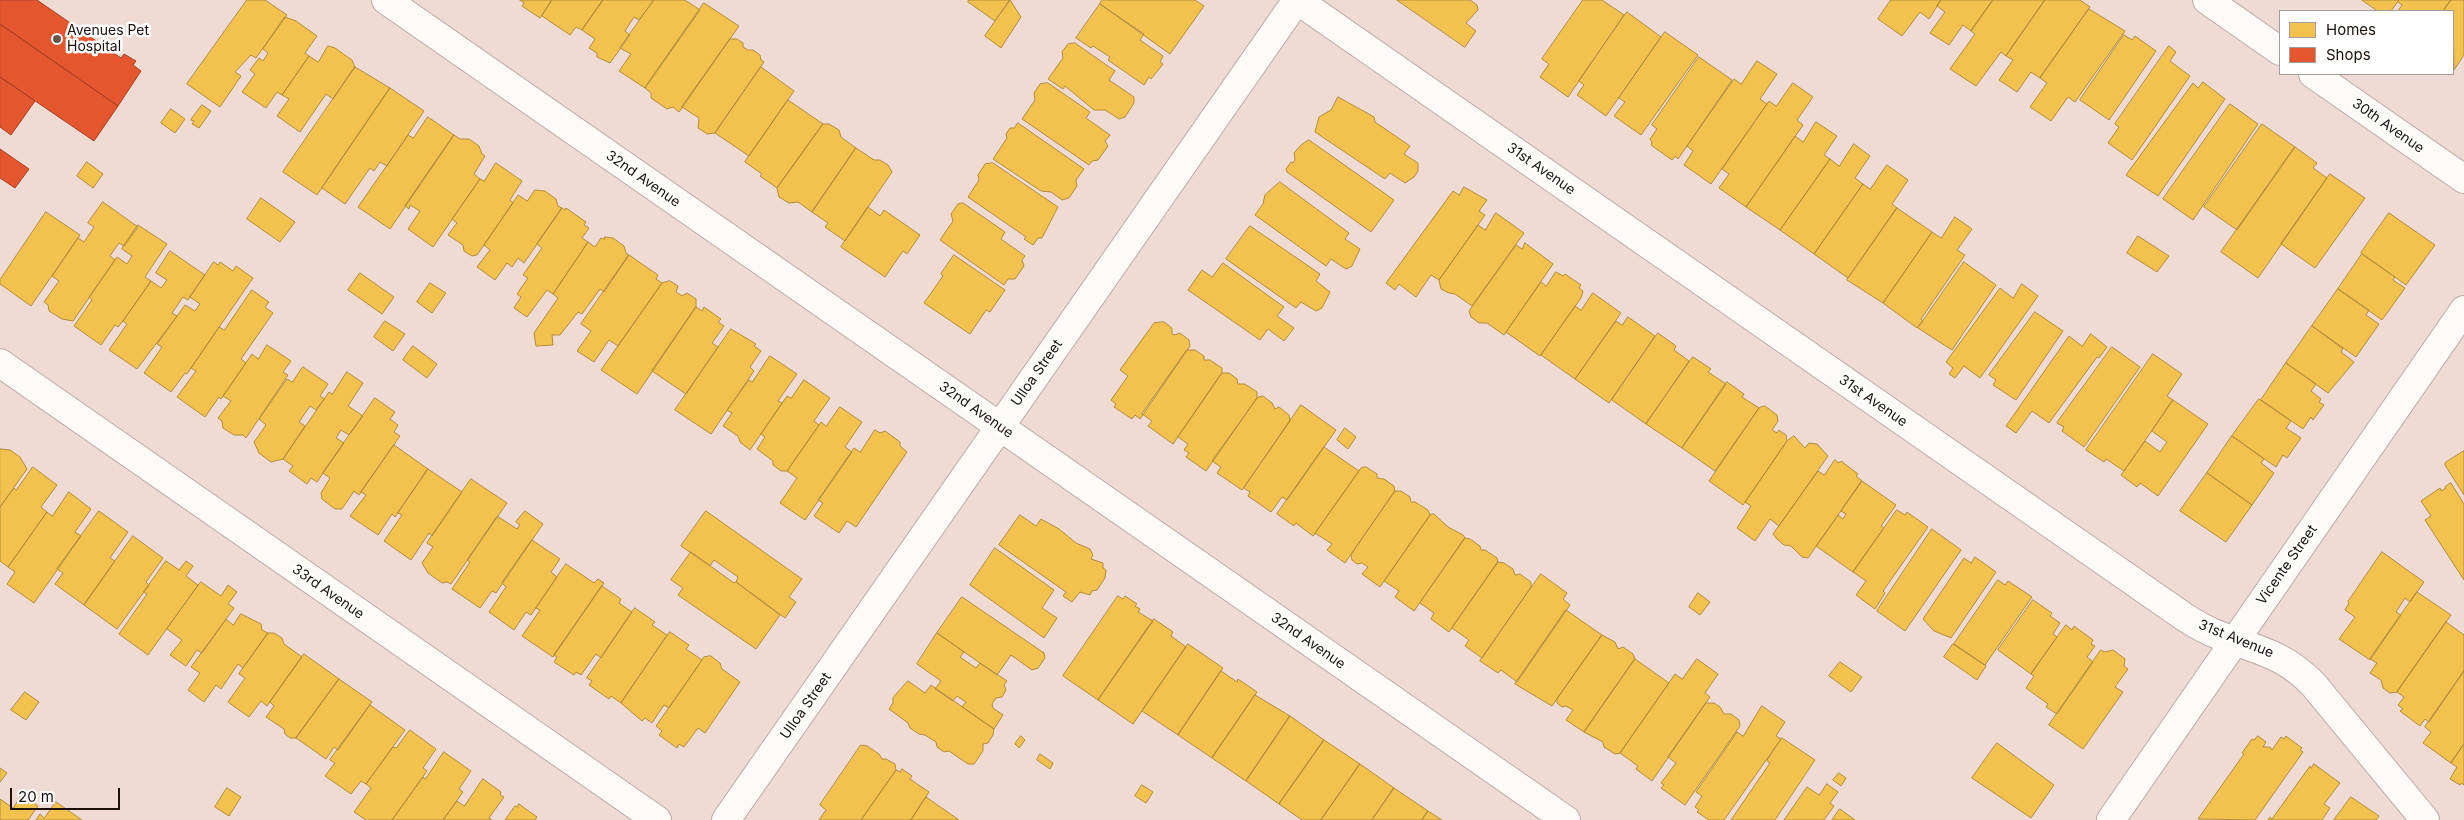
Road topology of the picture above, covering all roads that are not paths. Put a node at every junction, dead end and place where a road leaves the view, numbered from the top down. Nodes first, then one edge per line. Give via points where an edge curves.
1 (386, 0) edge
2 (1297, 0) edge
3 (2207, 0) edge
4 (2279, 50) edge
5 (2314, 75) edge
6 (2464, 179) edge
7 (2464, 310) edge
8 (0, 363) edge
9 (1000, 426) junction
10 (2235, 641) junction
11 (657, 820) edge
12 (726, 820) edge
13 (1566, 820) edge
14 (2111, 820) edge
15 (2425, 820) edge

1 - 9 street, 32nd Avenue
2 - 9 street, Ulloa Street
2 - 10 street, 31st Avenue via 2183,616
3 - 4 street
5 - 6 street, 30th Avenue
7 - 10 street, Vicente Street
8 - 11 street, 33rd Avenue
9 - 12 street, Ulloa Street
9 - 13 street, 32nd Avenue
10 - 14 street, Vicente Street
10 - 15 street, 31st Avenue via 2276,656 2299,669

